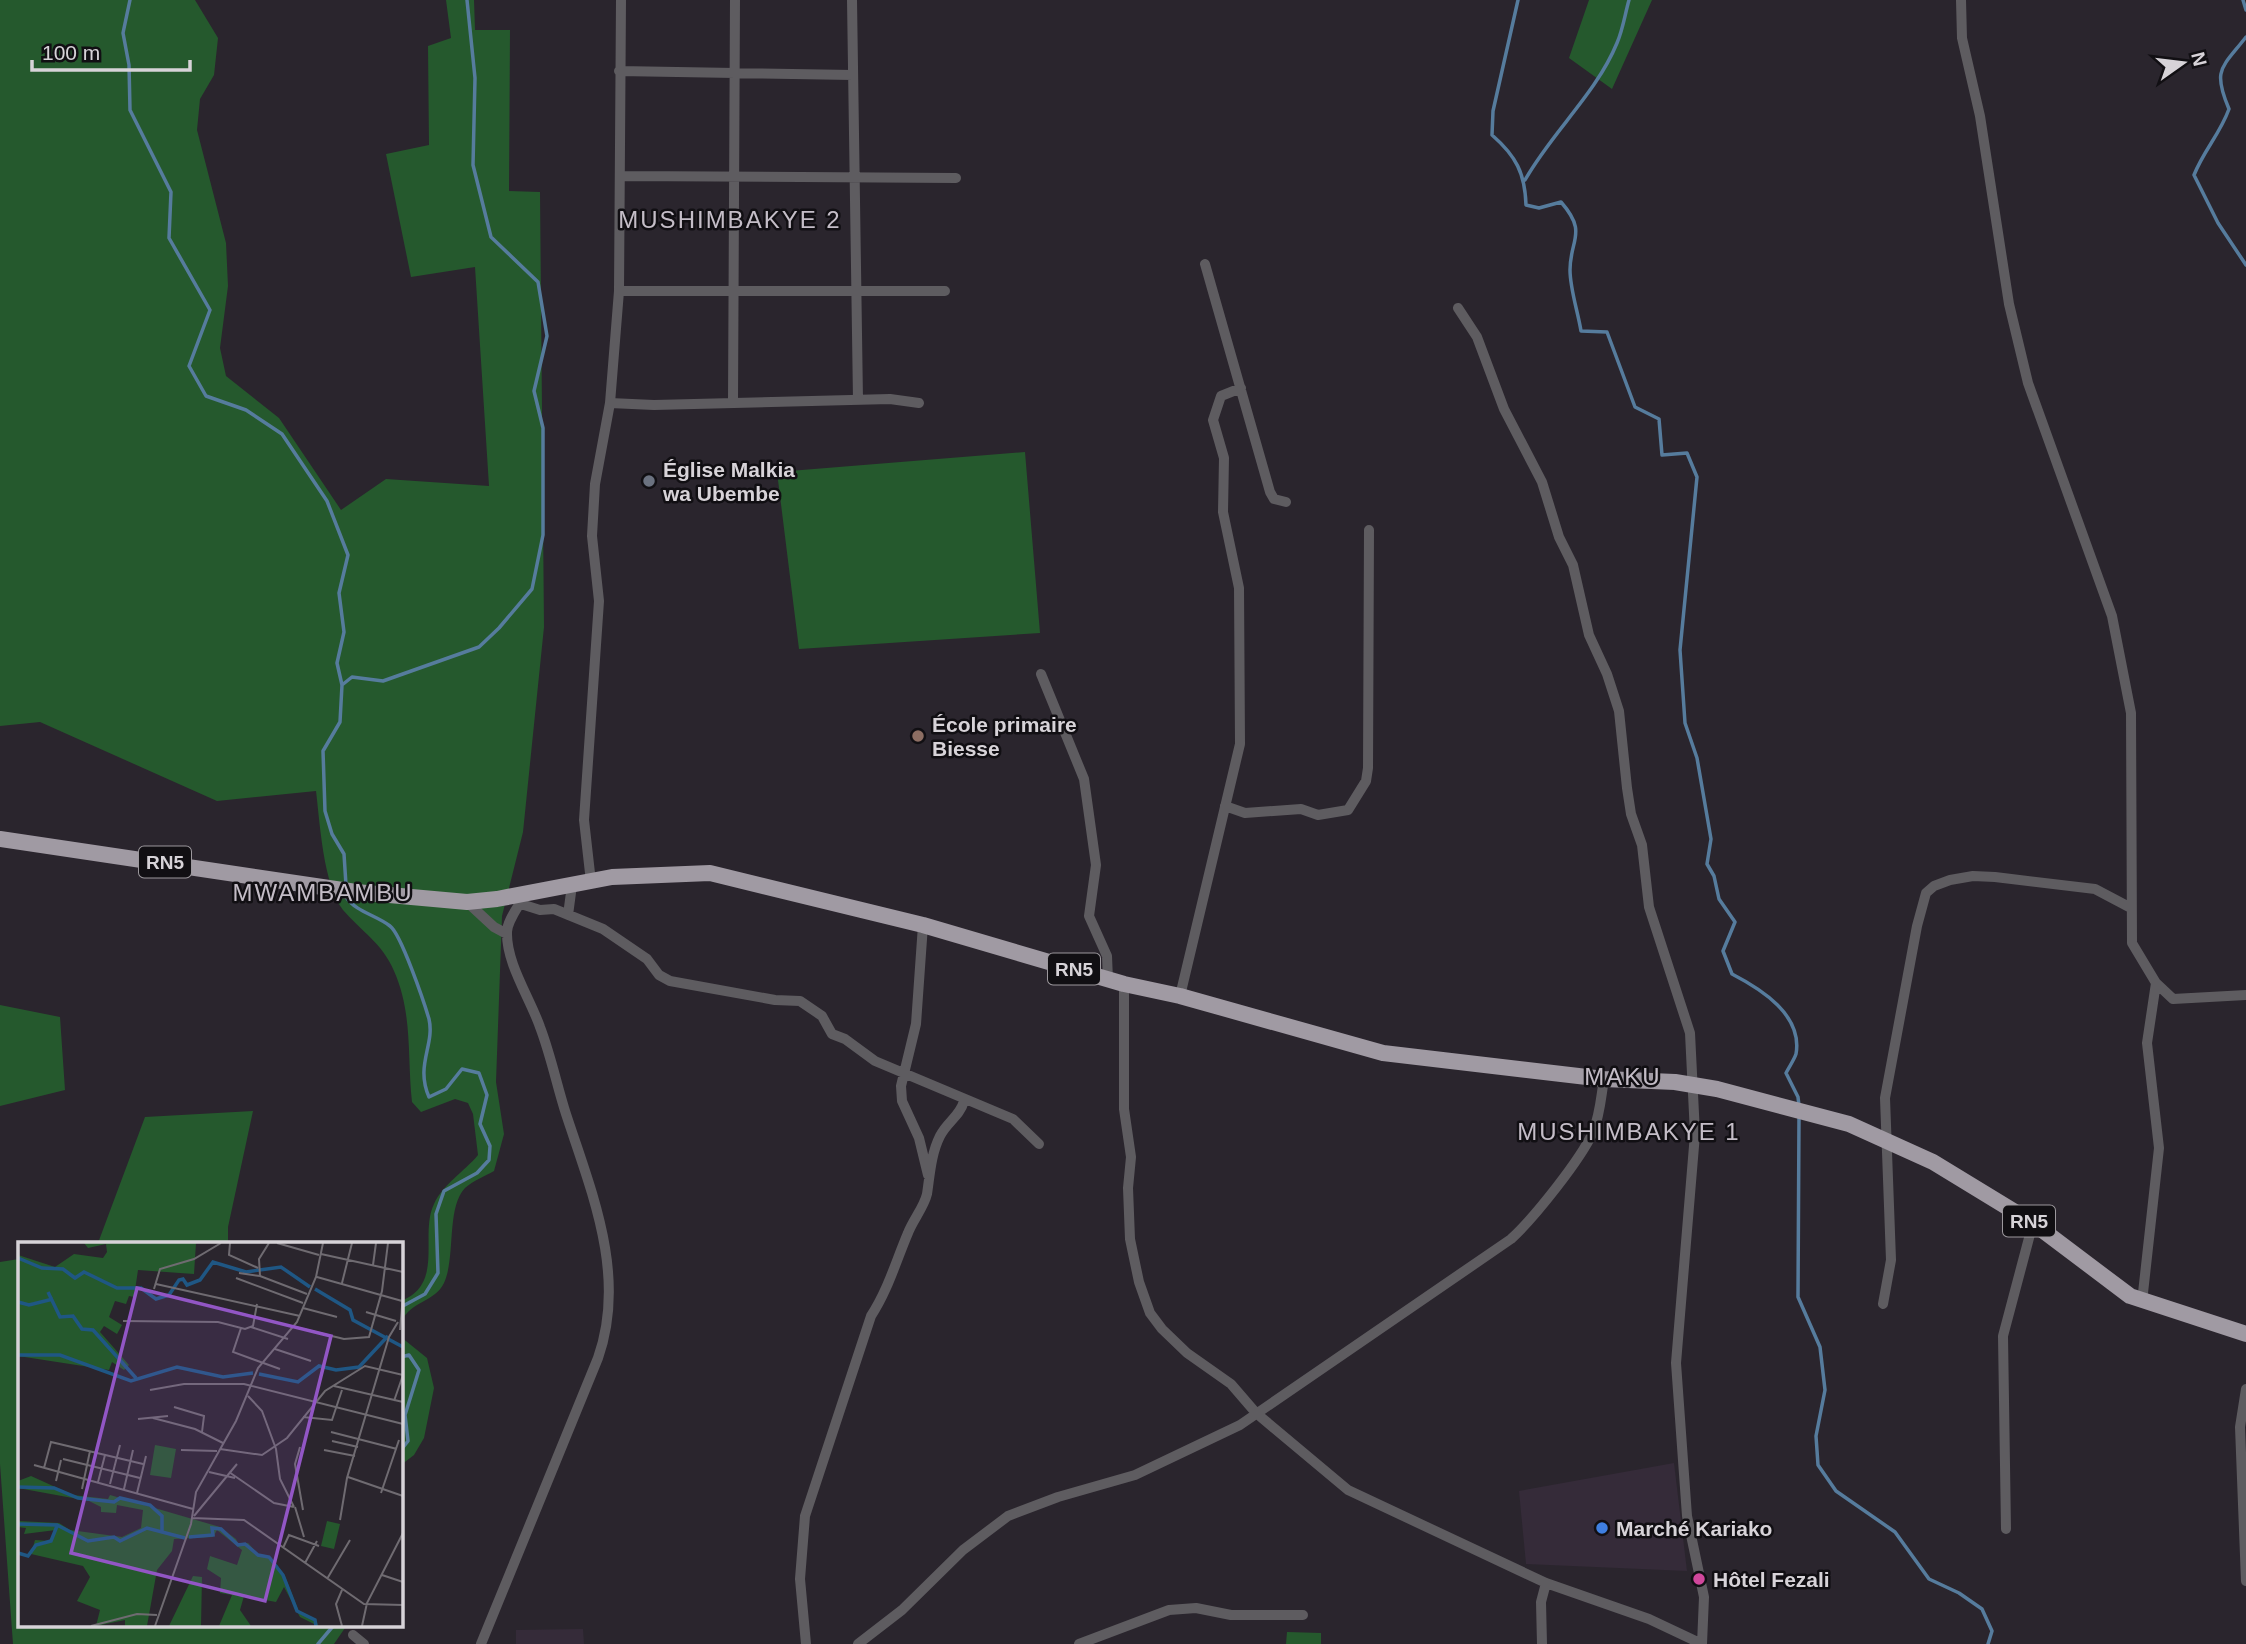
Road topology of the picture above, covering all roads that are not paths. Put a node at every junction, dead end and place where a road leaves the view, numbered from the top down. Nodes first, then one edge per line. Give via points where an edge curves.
1 (621, 0) edge
2 (735, 0) edge
3 (852, 0) edge
4 (1961, 0) edge
5 (619, 71) junction
6 (736, 73) junction
7 (853, 75) junction
8 (620, 176) junction
9 (735, 177) junction
10 (855, 177) junction
11 (956, 178) dead end
12 (1205, 264) dead end
13 (857, 290) junction
14 (945, 290) dead end
15 (619, 291) junction
16 (734, 291) junction
17 (1458, 308) dead end
18 (1241, 388) junction
19 (858, 400) junction
20 (733, 401) junction
21 (610, 403) junction
22 (919, 403) dead end
23 (1286, 502) dead end
24 (1369, 530) dead end
25 (1041, 674) dead end
26 (1225, 806) junction
27 (0, 839) edge
28 (591, 882) junction
29 (572, 885) junction
30 (523, 899) junction
31 (467, 902) junction
32 (2132, 908) junction
33 (568, 915) junction
34 (923, 925) junction
35 (507, 934) junction
36 (1108, 980) junction
37 (2156, 983) junction
38 (1124, 984) junction
39 (2246, 995) edge
40 (1180, 996) junction
41 (906, 1074) junction
42 (1604, 1079) junction
43 (1694, 1084) junction
44 (964, 1101) junction
45 (1884, 1139) junction
46 (1040, 1144) dead end
47 (929, 1176) junction
48 (2033, 1223) junction
49 (2142, 1302) junction
50 (1883, 1304) dead end
51 (2246, 1334) edge
52 (2246, 1389) edge
53 (1256, 1413) junction
54 (2006, 1530) dead end
55 (2246, 1581) edge
56 (1546, 1583) junction
57 (1303, 1615) dead end
58 (353, 1635) dead end
59 (364, 1644) edge
60 (481, 1644) edge
61 (806, 1644) edge
62 (858, 1644) edge
63 (1079, 1644) edge
64 (1542, 1644) edge

1 - 5 street
2 - 6 street
3 - 7 street
4 - 32 street via 1962,38 1980,116 2009,304 2028,383 2112,616 2129,701
5 - 6 street
5 - 8 street
6 - 7 street
6 - 9 street
7 - 10 street
8 - 9 street
8 - 15 street
9 - 10 street
9 - 16 street
10 - 11 street
10 - 13 street
12 - 18 street
13 - 14 street
13 - 16 street
13 - 19 street
15 - 16 street
15 - 21 street
16 - 20 street
17 - 43 street via 1477,337 1504,409 1542,482 1573,565 1589,635 1612,687 1649,907 1689,1033
18 - 23 street via 1270,492 1274,499
18 - 26 street via 1221,396 1213,420 1224,458 1223,512 1239,588 1240,744
19 - 20 street
19 - 22 street
20 - 21 street
21 - 28 street via 598,452 592,536 599,601 584,820
24 - 26 street via 1366,781 1352,806 1331,815 1312,815 1301,809 1245,813
25 - 36 street via 1084,779 1096,865 1089,916 1107,956
26 - 40 street
27 - 31 highway, RN5 via 356,892
28 - 29 highway, RN5
28 - 34 highway, RN5 via 634,875 710,873
29 - 30 highway, RN5
29 - 33 street
30 - 31 highway, RN5
30 - 33 street via 540,910
30 - 35 street
31 - 35 street
32 - 37 street via 2132,943
32 - 45 street via 2095,889 1973,876 1934,886 1926,893 1885,1098
33 - 41 street via 603,929 648,958 659,975 670,981 800,1001 822,1016 832,1034
34 - 36 highway, RN5
34 - 41 street via 916,1024
35 - 60 street via 598,1216 610,1295 607,1330 598,1357
36 - 38 highway, RN5
37 - 39 street via 2173,999
37 - 49 street via 2147,1044 2159,1148
38 - 40 highway, RN5
38 - 53 street via 1130,1238 1139,1282 1162,1329 1186,1353 1231,1384
40 - 42 highway, RN5 via 1383,1054
41 - 44 street
41 - 47 street via 902,1101 914,1124
42 - 43 highway, RN5
42 - 53 street via 1599,1115 1586,1146 1519,1232
43 - 45 highway, RN5 via 1808,1112
43 - 56 street via 1695,1134 1676,1342 1687,1516 1704,1597 1702,1644 1649,1619
44 - 46 street via 1013,1119
44 - 47 street via 939,1137
45 - 48 highway, RN5 via 1933,1161
45 - 50 street via 1891,1261
47 - 61 street via 927,1195 881,1301 870,1316 805,1516 800,1579
48 - 49 highway, RN5
48 - 54 street via 2003,1336
49 - 51 highway, RN5
52 - 55 street via 2240,1427
53 - 56 street via 1348,1489
53 - 62 street via 1152,1469 1008,1516 962,1549 902,1610
56 - 64 street via 1541,1602
57 - 63 street via 1169,1610
58 - 59 street

